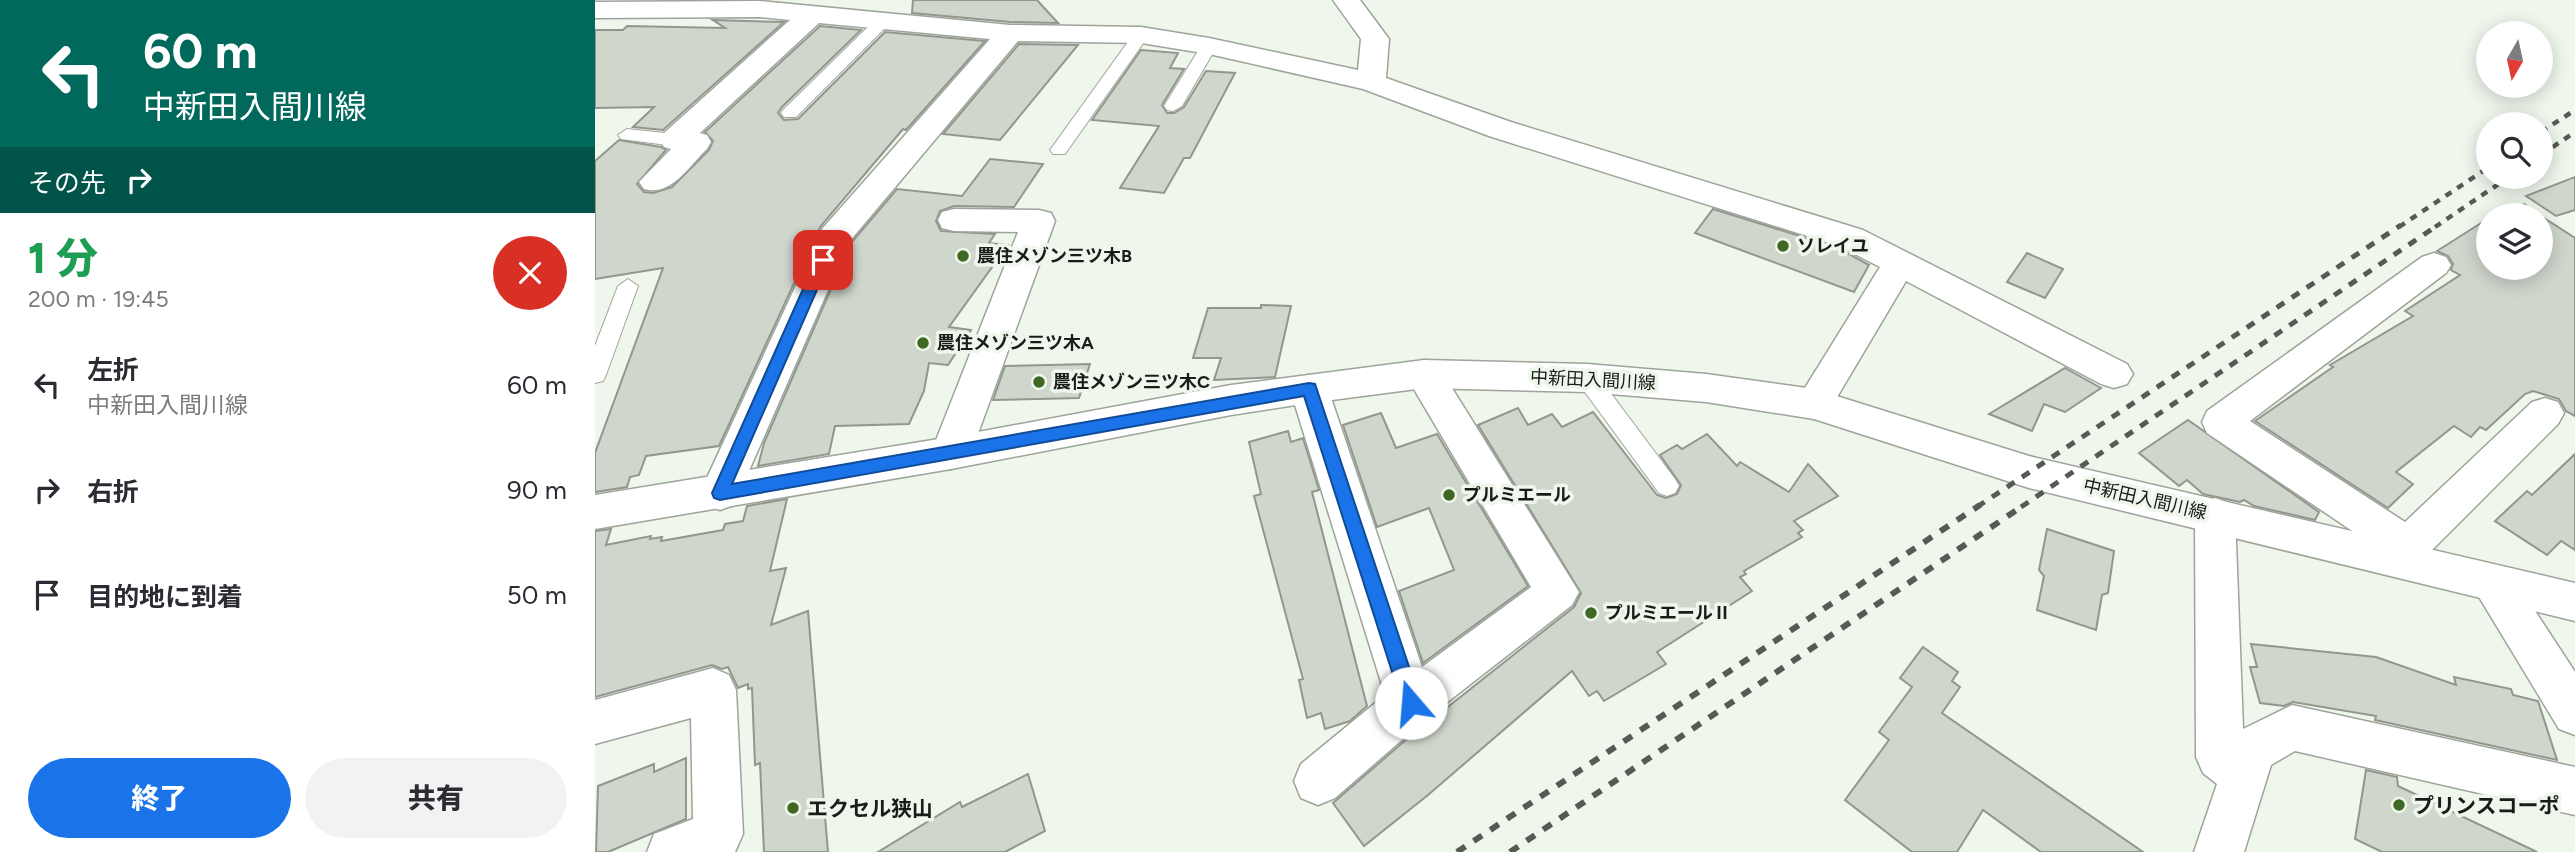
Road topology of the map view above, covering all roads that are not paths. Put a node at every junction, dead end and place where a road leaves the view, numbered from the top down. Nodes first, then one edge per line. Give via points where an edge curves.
1 (1346, 0) edge
2 (595, 10) edge
3 (814, 13) junction
4 (882, 22) junction
5 (1010, 33) junction
6 (1141, 35) junction
7 (1209, 46) junction
8 (1371, 82) junction
9 (1173, 106) dead end
10 (790, 113) dead end
11 (627, 135) dead end
12 (675, 140) junction
13 (1059, 150) dead end
14 (655, 182) dead end
15 (954, 220) dead end
16 (1900, 262) junction
17 (2434, 265) dead end
18 (628, 286) dead end
19 (1423, 374) junction
20 (2114, 374) dead end
21 (595, 375) edge
22 (1587, 378) junction
23 (1309, 389) junction
24 (1814, 404) junction
25 (2545, 413) dead end
26 (951, 453) junction
27 (1667, 486) dead end
28 (720, 493) junction
29 (595, 512) edge
30 (2215, 515) junction
31 (2402, 552) junction
32 (2494, 584) junction
33 (2575, 602) edge
34 (1411, 703) junction
35 (2575, 713) edge
36 (595, 722) edge
37 (2245, 775) junction
38 (1318, 781) dead end
39 (2575, 791) edge
40 (672, 852) edge
41 (2219, 852) edge

1 - 8 street via 1375,39
2 - 3 street via 704,7
3 - 4 street
3 - 12 street
4 - 5 street
4 - 10 lane
5 - 6 street
5 - 28 street via 834,237
6 - 7 street
6 - 13 lane
7 - 8 street
7 - 9 lane
8 - 16 street via 1500,129 1851,238
11 - 12 lane
12 - 14 street via 695,142
15 - 26 street via 1039,221
16 - 20 street
16 - 24 street
17 - 31 street via 2221,422
18 - 21 lane
19 - 22 street, 中新田入間川線
19 - 23 street, 中新田入間川線
19 - 34 street via 1557,592
22 - 24 street, 中新田入間川線 via 1706,388
22 - 27 lane
23 - 26 street, 中新田入間川線
23 - 34 street
24 - 30 street, 中新田入間川線 via 2029,472
25 - 31 street
26 - 28 street, 中新田入間川線
28 - 29 street, 中新田入間川線
30 - 31 street, 中新田入間川線
30 - 37 street via 2220,757
31 - 32 street, 中新田入間川線
32 - 33 street, 中新田入間川線
32 - 35 street
34 - 38 street
36 - 40 street via 713,690 718,834
37 - 39 street via 2252,750 2293,728
37 - 41 street

